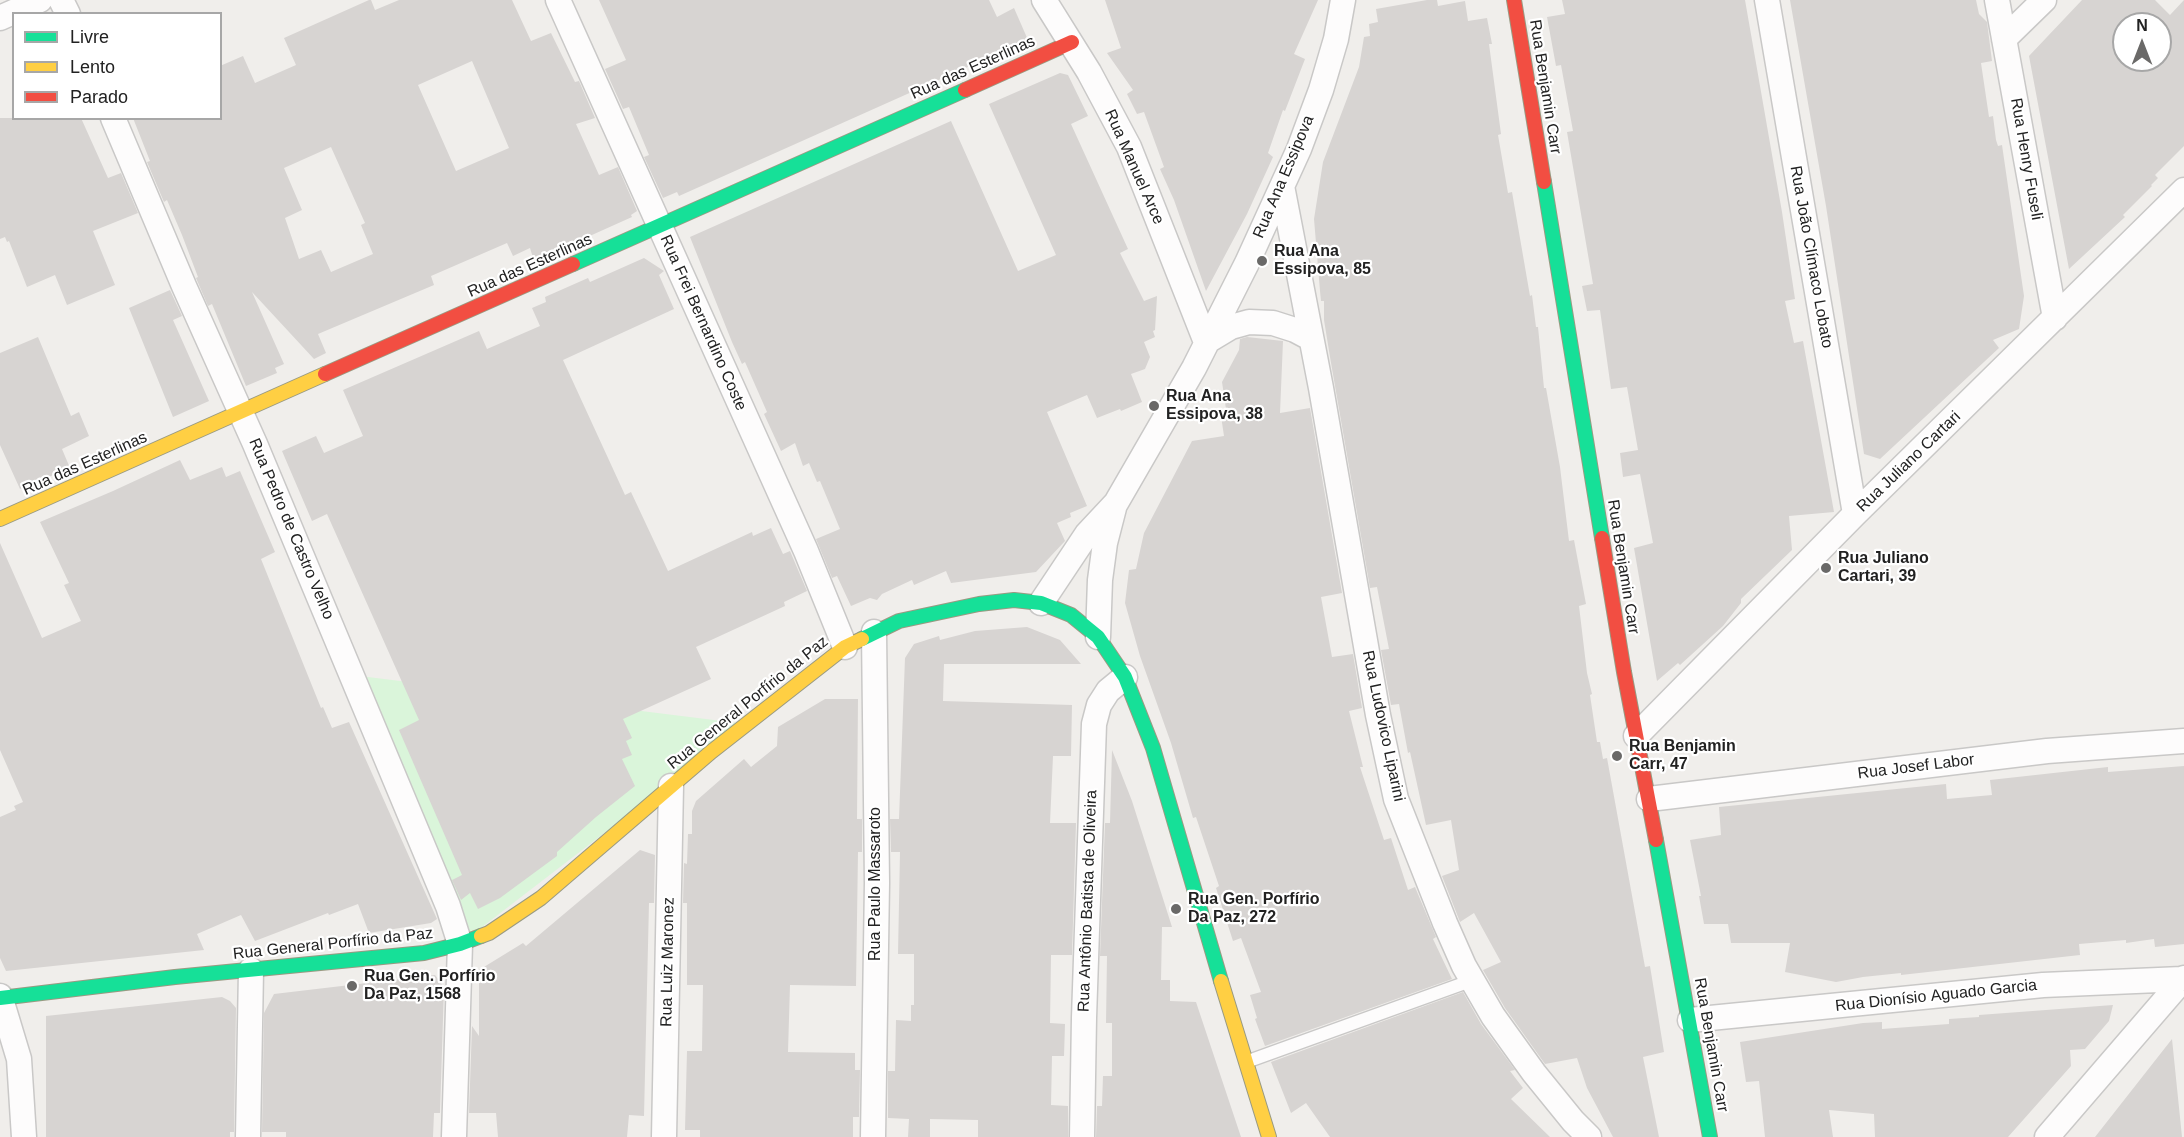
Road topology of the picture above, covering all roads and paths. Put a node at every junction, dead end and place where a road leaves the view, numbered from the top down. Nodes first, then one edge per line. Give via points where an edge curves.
1 (40, 0) edge
2 (558, 0) edge
3 (1044, 0) edge
4 (1342, 0) edge
5 (1514, 0) edge
6 (1767, 0) edge
7 (1997, 0) edge
8 (2044, 0) edge
9 (13, 12) edge
10 (2004, 39) junction
11 (1072, 42) junction
12 (114, 120) edge
13 (1282, 186) junction
14 (2184, 190) edge
15 (659, 227) junction
16 (2055, 318) junction
17 (1310, 338) junction
18 (1206, 342) junction
19 (241, 412) junction
20 (1116, 503) junction
21 (1856, 514) junction
22 (0, 519) edge
23 (1041, 603) junction
24 (874, 632) junction
25 (1098, 637) junction
26 (845, 647) junction
27 (1125, 677) junction
28 (1636, 736) junction
29 (2184, 741) edge
30 (671, 786) junction
31 (1649, 799) junction
32 (460, 944) junction
33 (251, 970) junction
34 (2183, 978) edge
35 (1473, 980) junction
36 (0, 997) edge
37 (1690, 1020) junction
38 (1245, 1062) junction
39 (24, 1137) edge
40 (248, 1137) edge
41 (454, 1137) edge
42 (663, 1137) edge
43 (873, 1137) edge
44 (1082, 1137) edge
45 (1269, 1137) edge
46 (1589, 1137) edge
47 (1710, 1137) edge
48 (2047, 1137) edge

1 - 9 street
2 - 15 street, Rua Frei Bernardino Coste
3 - 11 street, Rua Manuel Arce
4 - 13 street, Rua Ana Essipova via 1336,39 1321,90
5 - 28 street, Rua Benjamin Carr
6 - 21 street, Rua João Clímaco Lobato
7 - 10 street, Rua Henry Fuseli
8 - 10 street
10 - 16 street, Rua Henry Fuseli
11 - 15 street, Rua das Esterlinas
11 - 18 street, Rua Manuel Arce via 1129,147
12 - 19 street, Rua Pedro de Castro Velho
13 - 17 street, Rua Ludovico Liparini
13 - 18 street, Rua Ana Essipova
14 - 16 street, Rua Juliano Cartari
15 - 19 street, Rua das Esterlinas
15 - 26 street, Rua Frei Bernardino Coste via 806,551
16 - 21 street, Rua Juliano Cartari
17 - 18 street via 1273,323 1249,322 1231,327
17 - 35 street, Rua Ludovico Liparini via 1396,799 1445,923
18 - 20 street, Rua Ana Essipova
19 - 22 street, Rua das Esterlinas
19 - 32 street, Rua Pedro de Castro Velho via 414,822
20 - 23 street, Rua Ana Essipova via 1088,534
20 - 25 street, Rua Ana Essipova via 1100,580
21 - 28 street, Rua Juliano Cartari
23 - 24 street, Rua General Porfírio da Paz via 1014,600 979,604 899,621
23 - 25 street, Rua General Porfírio da Paz via 1071,615
24 - 26 street, Rua General Porfírio da Paz
24 - 43 street, Rua Paulo Massaroto via 877,883
25 - 27 street, Rua General Porfírio da Paz
26 - 30 street, Rua General Porfírio da Paz
27 - 38 street, Rua General Porfírio da Paz via 1153,748
27 - 44 street, Rua Antônio Batista de Oliveira via 1108,691 1094,724
28 - 31 street, Rua Benjamin Carr
29 - 31 street, Rua Josef Labor via 2047,751
30 - 32 street, Rua General Porfírio da Paz via 541,898 489,933
30 - 42 street, Rua Luiz Maronez
31 - 37 street, Rua Benjamin Carr
32 - 33 street, Rua General Porfírio da Paz via 424,953
32 - 41 street, Rua Pedro de Castro Velho
33 - 36 street, Rua General Porfírio da Paz
33 - 40 street
34 - 37 street, Rua Dionísio Aguado Garcia via 2043,986
34 - 48 street
35 - 38 lane
35 - 46 street, Rua Ludovico Liparini via 1493,1016 1534,1073
36 - 39 street via 19,1059
37 - 47 street, Rua Benjamin Carr
38 - 45 street, Rua General Porfírio da Paz

